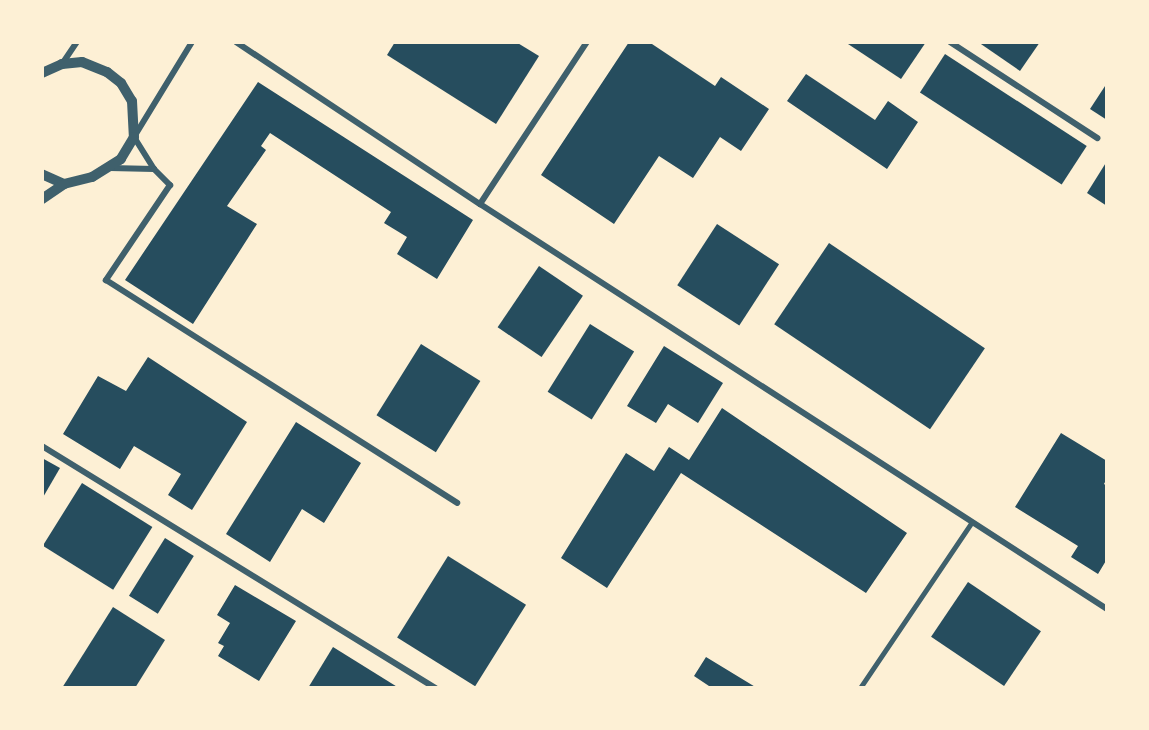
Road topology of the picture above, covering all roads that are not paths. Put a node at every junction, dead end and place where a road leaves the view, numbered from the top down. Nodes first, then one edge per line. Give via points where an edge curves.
1 (77, 42) edge
2 (192, 42) edge
3 (237, 42) edge
4 (587, 42) edge
5 (950, 42) edge
6 (62, 64) junction
7 (42, 73) edge
8 (134, 137) junction
9 (1097, 138) dead end
10 (108, 168) junction
11 (154, 169) junction
12 (42, 174) edge
13 (64, 184) junction
14 (42, 199) edge
15 (480, 204) junction
16 (42, 446) edge
17 (458, 502) dead end
18 (972, 522) junction
19 (1107, 609) edge
20 (435, 688) edge
21 (860, 688) edge

1 - 6 street
2 - 8 street
3 - 15 street
4 - 15 street
5 - 9 street
6 - 7 street
6 - 8 street via 94,65 121,83 132,101
8 - 10 street via 121,159
8 - 11 street
10 - 11 street
10 - 13 street
11 - 17 street via 170,185 106,280
12 - 13 street
13 - 14 street
15 - 18 street
16 - 20 street
18 - 19 street
18 - 21 lane

